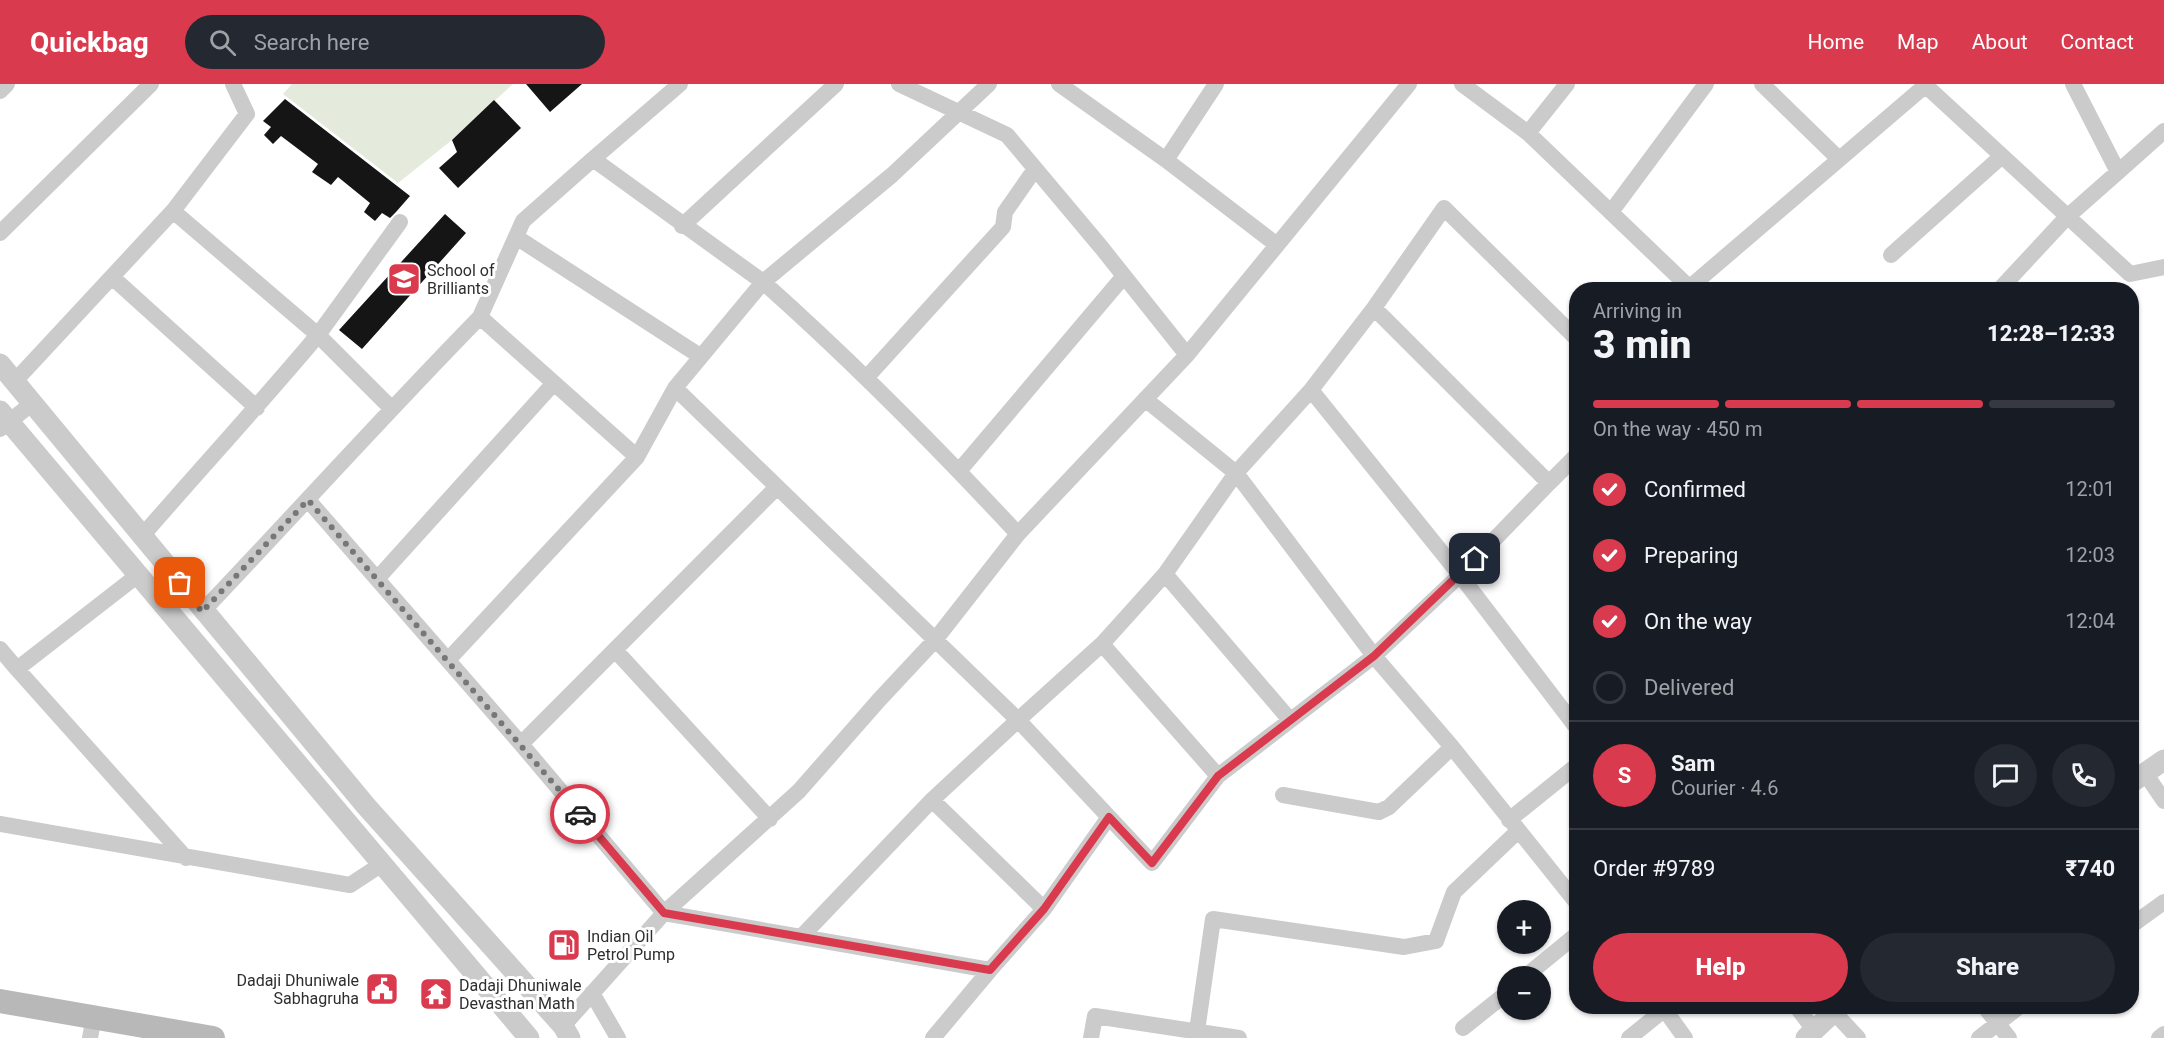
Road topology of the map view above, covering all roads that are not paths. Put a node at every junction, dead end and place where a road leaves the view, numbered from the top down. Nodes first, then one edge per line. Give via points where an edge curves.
1 (7, 84) edge
2 (151, 84) edge
3 (233, 84) edge
4 (680, 84) edge
5 (836, 84) edge
6 (899, 84) edge
7 (989, 84) edge
8 (1059, 84) edge
9 (1216, 84) edge
10 (1409, 84) edge
11 (1462, 84) edge
12 (1567, 84) edge
13 (1706, 84) edge
14 (1762, 84) edge
15 (2072, 84) edge
16 (1925, 85) edge
17 (0, 91) edge
18 (960, 112) junction
19 (2164, 131) edge
20 (1528, 133) junction
21 (2002, 156) junction
22 (593, 159) junction
23 (1839, 159) junction
24 (1166, 160) junction
25 (1035, 169) junction
26 (2118, 172) junction
27 (173, 211) junction
28 (1611, 212) junction
29 (2067, 217) junction
30 (400, 222) dead end
31 (682, 226) junction
32 (0, 233) edge
33 (516, 237) junction
34 (1277, 245) junction
35 (1891, 255) dead end
36 (2164, 267) edge
37 (1124, 276) junction
38 (112, 277) junction
39 (763, 282) junction
40 (1685, 282) edge
41 (1698, 282) edge
42 (2006, 282) edge
43 (1374, 308) junction
44 (480, 317) junction
45 (1569, 331) edge
46 (318, 335) junction
47 (1187, 355) junction
48 (700, 356) junction
49 (0, 364) edge
50 (867, 377) junction
51 (15, 381) junction
52 (554, 383) junction
53 (675, 388) junction
54 (1311, 390) junction
55 (1145, 399) junction
56 (34, 402) junction
57 (257, 408) junction
58 (391, 408) junction
59 (3, 421) edge
60 (637, 457) junction
61 (1569, 463) edge
62 (959, 471) junction
63 (1236, 473) junction
64 (1549, 483) junction
65 (777, 487) junction
66 (308, 500) junction
67 (1018, 534) junction
68 (142, 535) junction
69 (1165, 574) junction
70 (138, 575) junction
71 (1460, 575) junction
72 (377, 579) junction
73 (202, 612) junction
74 (935, 640) junction
75 (1102, 644) junction
76 (0, 649) edge
77 (615, 650) junction
78 (1374, 656) junction
79 (448, 660) junction
80 (17, 669) junction
81 (1569, 718) edge
82 (1018, 720) junction
83 (1290, 720) junction
84 (521, 744) junction
85 (1452, 747) junction
86 (2164, 760) edge
87 (1569, 773) edge
88 (1218, 776) junction
89 (2139, 776) edge
90 (2139, 778) edge
91 (1283, 795) dead end
92 (932, 800) junction
93 (2164, 801) edge
94 (1109, 817) junction
95 (770, 819) junction
96 (0, 824) edge
97 (1514, 825) junction
98 (186, 858) junction
99 (382, 864) junction
100 (1569, 893) edge
101 (2164, 902) edge
102 (1044, 909) junction
103 (664, 913) junction
104 (2139, 920) edge
105 (802, 936) junction
106 (1569, 941) edge
107 (1538, 966) edge
108 (990, 970) junction
109 (592, 993) junction
110 (0, 1001) edge
111 (1497, 1001) edge
112 (1656, 1014) edge
113 (1667, 1014) edge
114 (1800, 1014) edge
115 (1831, 1014) edge
116 (1840, 1014) edge
117 (1990, 1014) edge
118 (2010, 1014) edge
119 (1997, 1024) junction
120 (92, 1027) edge
121 (1463, 1028) dead end
122 (1197, 1031) junction
123 (567, 1032) edge
124 (1810, 1034) edge
125 (2164, 1034) edge
126 (213, 1038) edge
127 (529, 1038) edge
128 (618, 1038) edge
129 (933, 1038) edge
130 (1091, 1038) edge
131 (1239, 1038) edge
132 (1629, 1038) edge
133 (1685, 1038) edge
134 (1858, 1038) edge
135 (1979, 1038) edge
136 (2008, 1038) edge
137 (2159, 1038) edge

1 - 17 street
2 - 32 street
3 - 27 street via 247,114
4 - 22 street
5 - 31 street
6 - 18 street
7 - 18 street
8 - 24 street
9 - 24 street
10 - 34 street
11 - 20 street
12 - 20 street
13 - 28 street
14 - 23 street
15 - 26 street
16 - 21 street
16 - 23 street
18 - 25 street via 1006,135
18 - 39 street via 892,175
19 - 26 street
20 - 28 street
21 - 29 street
21 - 35 street
22 - 31 street
22 - 33 street via 523,221
23 - 41 street
24 - 34 street
25 - 37 street
25 - 50 street via 1005,212 1003,226
26 - 29 street
27 - 38 street
27 - 46 street
28 - 40 street
29 - 36 street via 2130,274
29 - 42 street
30 - 46 street
31 - 39 street
33 - 44 street
33 - 48 street
34 - 47 street
37 - 47 street
37 - 62 street
38 - 51 street
38 - 57 street
39 - 48 street
39 - 50 street
43 - 45 street via 1444,207
43 - 54 street
43 - 64 street
44 - 52 street
44 - 58 street
46 - 57 street
46 - 58 street
47 - 55 street
48 - 53 street
49 - 51 street
50 - 62 street
51 - 56 street
52 - 60 street
52 - 72 street
53 - 60 street
53 - 65 street
54 - 63 street
54 - 71 street
55 - 63 street
55 - 67 street
56 - 59 street
56 - 68 street
57 - 68 street
58 - 66 street
59 - 70 street
60 - 79 street
61 - 64 street
62 - 67 street
63 - 69 street
63 - 78 street
64 - 71 street
65 - 74 street
65 - 77 street
66 - 72 street
66 - 73 street
67 - 74 street
68 - 73 street
69 - 75 street
69 - 83 street
70 - 80 street
70 - 99 street
71 - 78 street
71 - 81 street
72 - 79 street
73 - 123 street via 366,806
74 - 82 street
74 - 95 street via 800,791
75 - 82 street
75 - 88 street
76 - 80 street
77 - 84 street
77 - 95 street
78 - 83 street
78 - 85 street
79 - 84 street
80 - 98 street
82 - 92 street
82 - 94 street
83 - 88 street
84 - 103 street
85 - 91 street via 1379,812
85 - 97 street
86 - 89 street
87 - 97 street
88 - 94 street via 1152,863
90 - 93 street
92 - 102 street
92 - 105 street
94 - 102 street
95 - 103 street
96 - 98 street
97 - 100 street
97 - 122 street via 1454,892 1436,941 1404,947 1213,919
98 - 99 street via 350,885
99 - 127 street
101 - 104 street
102 - 108 street
103 - 105 street
103 - 109 street
105 - 108 street
106 - 107 street
108 - 129 street
109 - 123 street
109 - 128 street
110 - 120 main road
111 - 121 street
112 - 132 street
113 - 133 street
114 - 124 street
115 - 124 street
116 - 134 street
117 - 119 street
118 - 119 street
119 - 135 street
119 - 136 street
120 - 126 main road
122 - 130 street via 1095,1016
122 - 131 street
125 - 137 street

